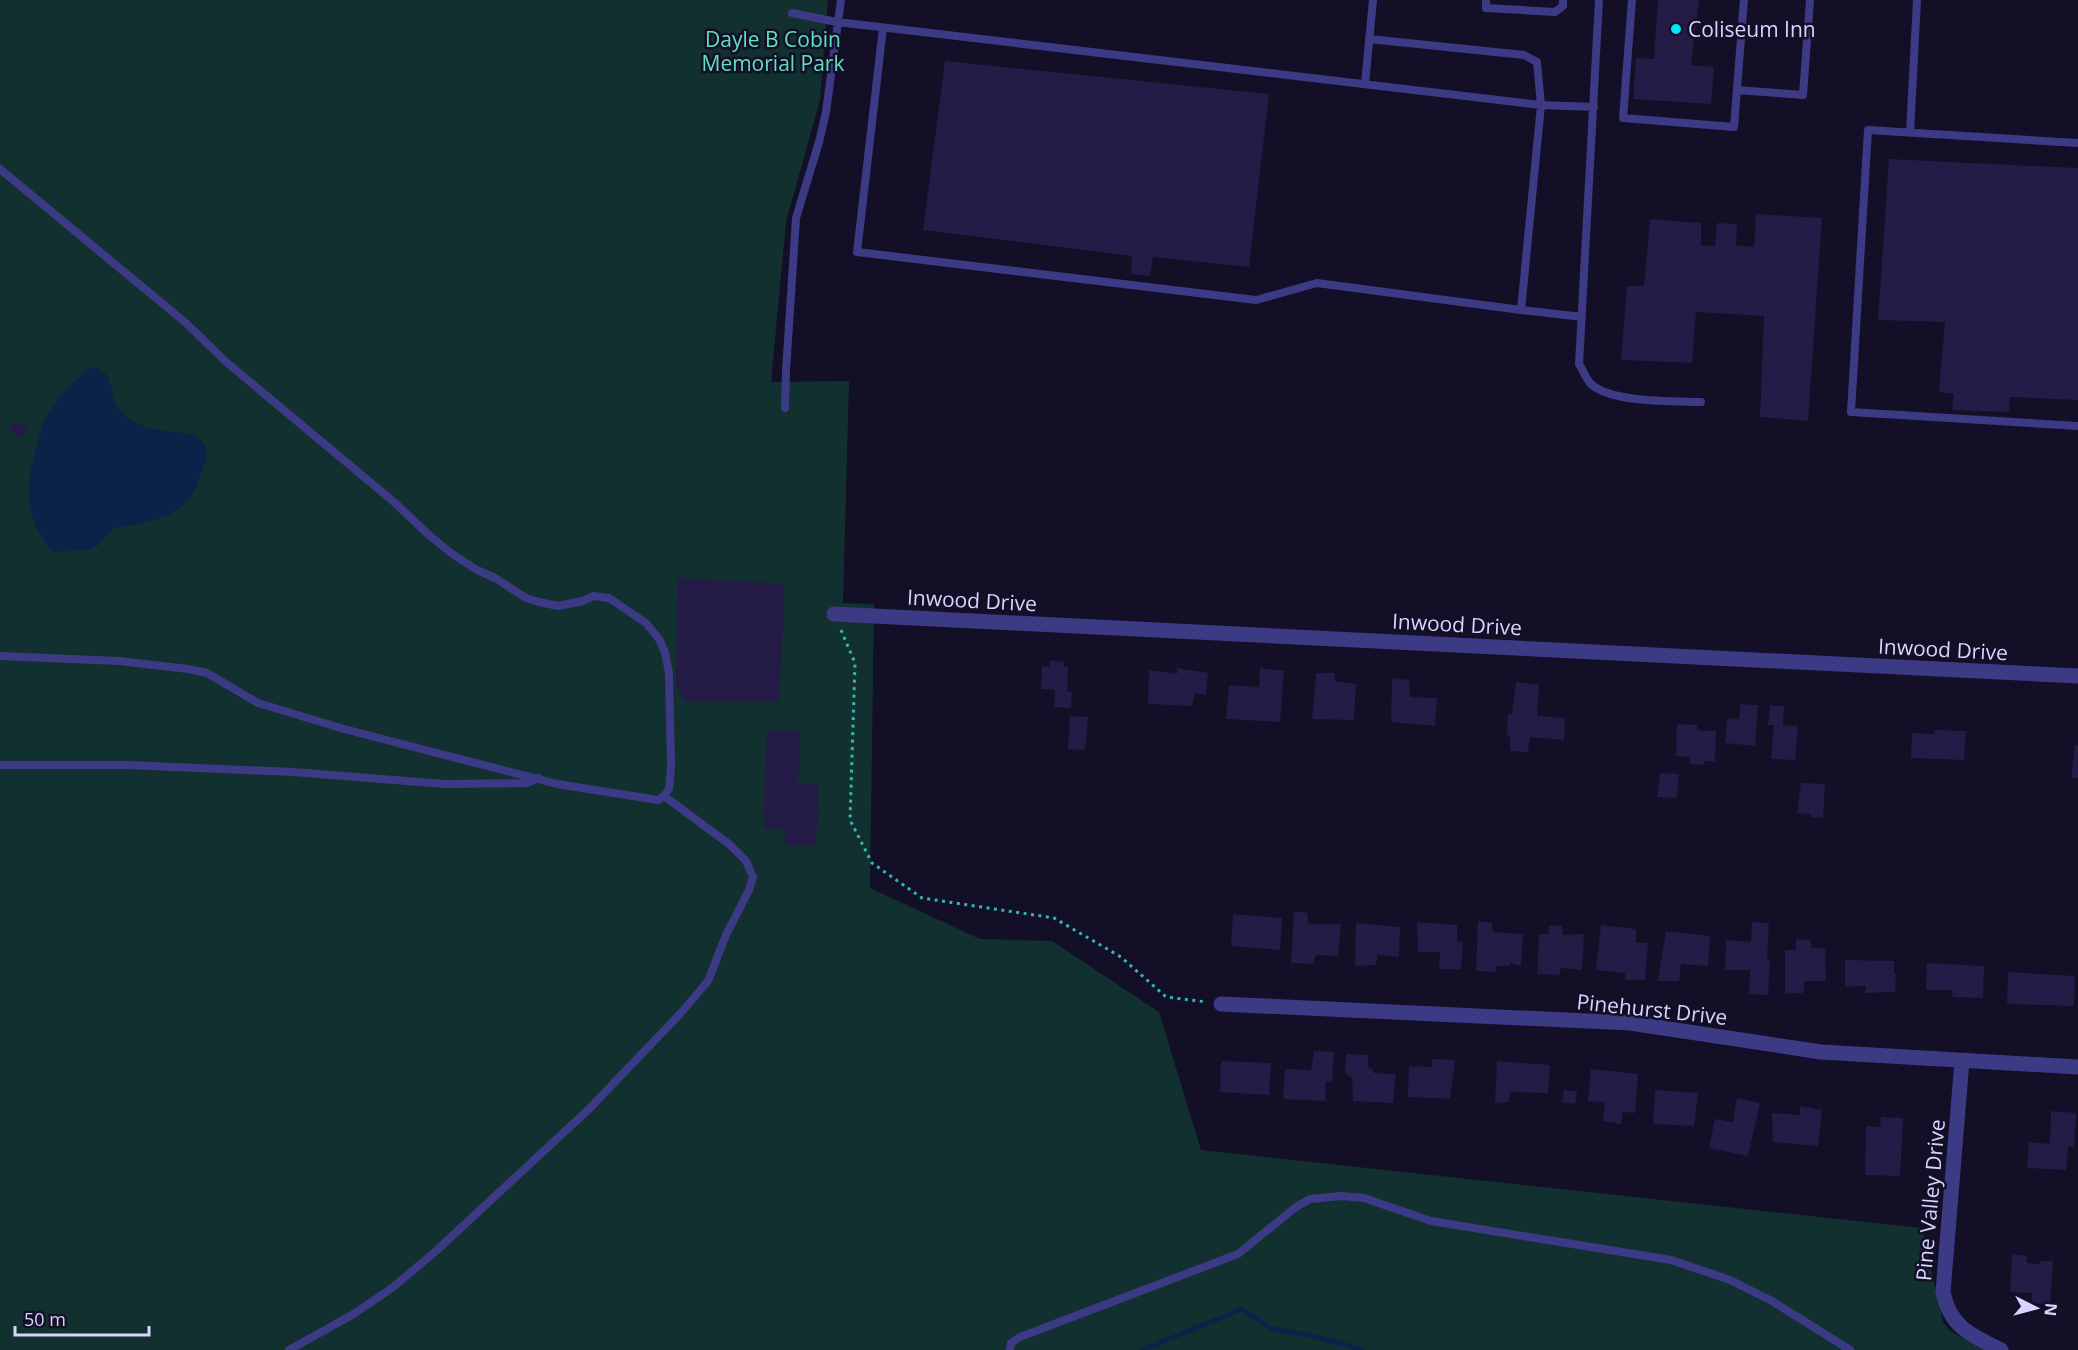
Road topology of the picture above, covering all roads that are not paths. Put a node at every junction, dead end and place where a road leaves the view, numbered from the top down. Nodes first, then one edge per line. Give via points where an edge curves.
1 (841, 0) edge
2 (1373, 0) edge
3 (1486, 0) edge
4 (1563, 0) edge
5 (1599, 0) edge
6 (1632, 0) edge
7 (1744, 0) edge
8 (1810, 0) edge
9 (1917, 0) edge
10 (792, 13) dead end
11 (837, 22) junction
12 (883, 28) junction
13 (1369, 39) junction
14 (1365, 84) junction
15 (1737, 90) junction
16 (1541, 105) junction
17 (1594, 107) junction
18 (1910, 132) junction
19 (2078, 143) edge
20 (0, 169) edge
21 (1521, 310) junction
22 (1582, 317) junction
23 (1701, 402) dead end
24 (785, 408) dead end
25 (2078, 426) edge
26 (834, 614) road end
27 (0, 656) edge
28 (2078, 676) edge
29 (0, 765) edge
30 (538, 778) junction
31 (664, 796) junction
32 (1221, 1004) road end
33 (1962, 1061) junction
34 (2078, 1067) edge
35 (289, 1350) edge
36 (1010, 1350) edge
37 (1851, 1350) edge
38 (2001, 1350) edge

1 - 11 lane
2 - 13 lane
3 - 4 lane via 1486,8 1555,12 1563,6
5 - 17 lane
6 - 15 lane via 1623,118 1734,126
7 - 15 lane
8 - 15 lane via 1803,96
9 - 18 lane
10 - 11 lane
11 - 12 lane
11 - 24 lane via 826,112 796,218
12 - 14 lane
12 - 21 lane via 857,252 1256,300 1317,283
13 - 14 lane
13 - 16 lane via 1524,55 1537,62
14 - 16 lane
16 - 17 lane
16 - 21 lane
17 - 22 lane
18 - 19 lane
18 - 25 lane via 1868,130 1851,412
20 - 31 lane via 186,323 225,361 451,552 539,603 558,606 593,596 609,598 646,623 665,652 669,673 671,767 669,789
21 - 22 lane
22 - 23 lane via 1579,364 1592,384 1616,396
26 - 28 street, Inwood Drive
27 - 30 lane via 137,662 207,673 258,703 376,738
29 - 30 lane via 270,771 446,784 528,783
30 - 31 lane via 628,796 658,800
31 - 35 lane via 729,844 747,861 753,877 708,981 589,1109 436,1251 376,1299
32 - 33 street, Pinehurst Drive via 1630,1023 1821,1052
33 - 34 street, Pinehurst Drive
33 - 38 street, Pine Valley Drive via 1943,1292 1957,1323
36 - 37 lane via 1011,1343 1020,1337 1238,1254 1310,1199 1341,1196 1364,1198 1431,1221 1671,1260 1731,1280

